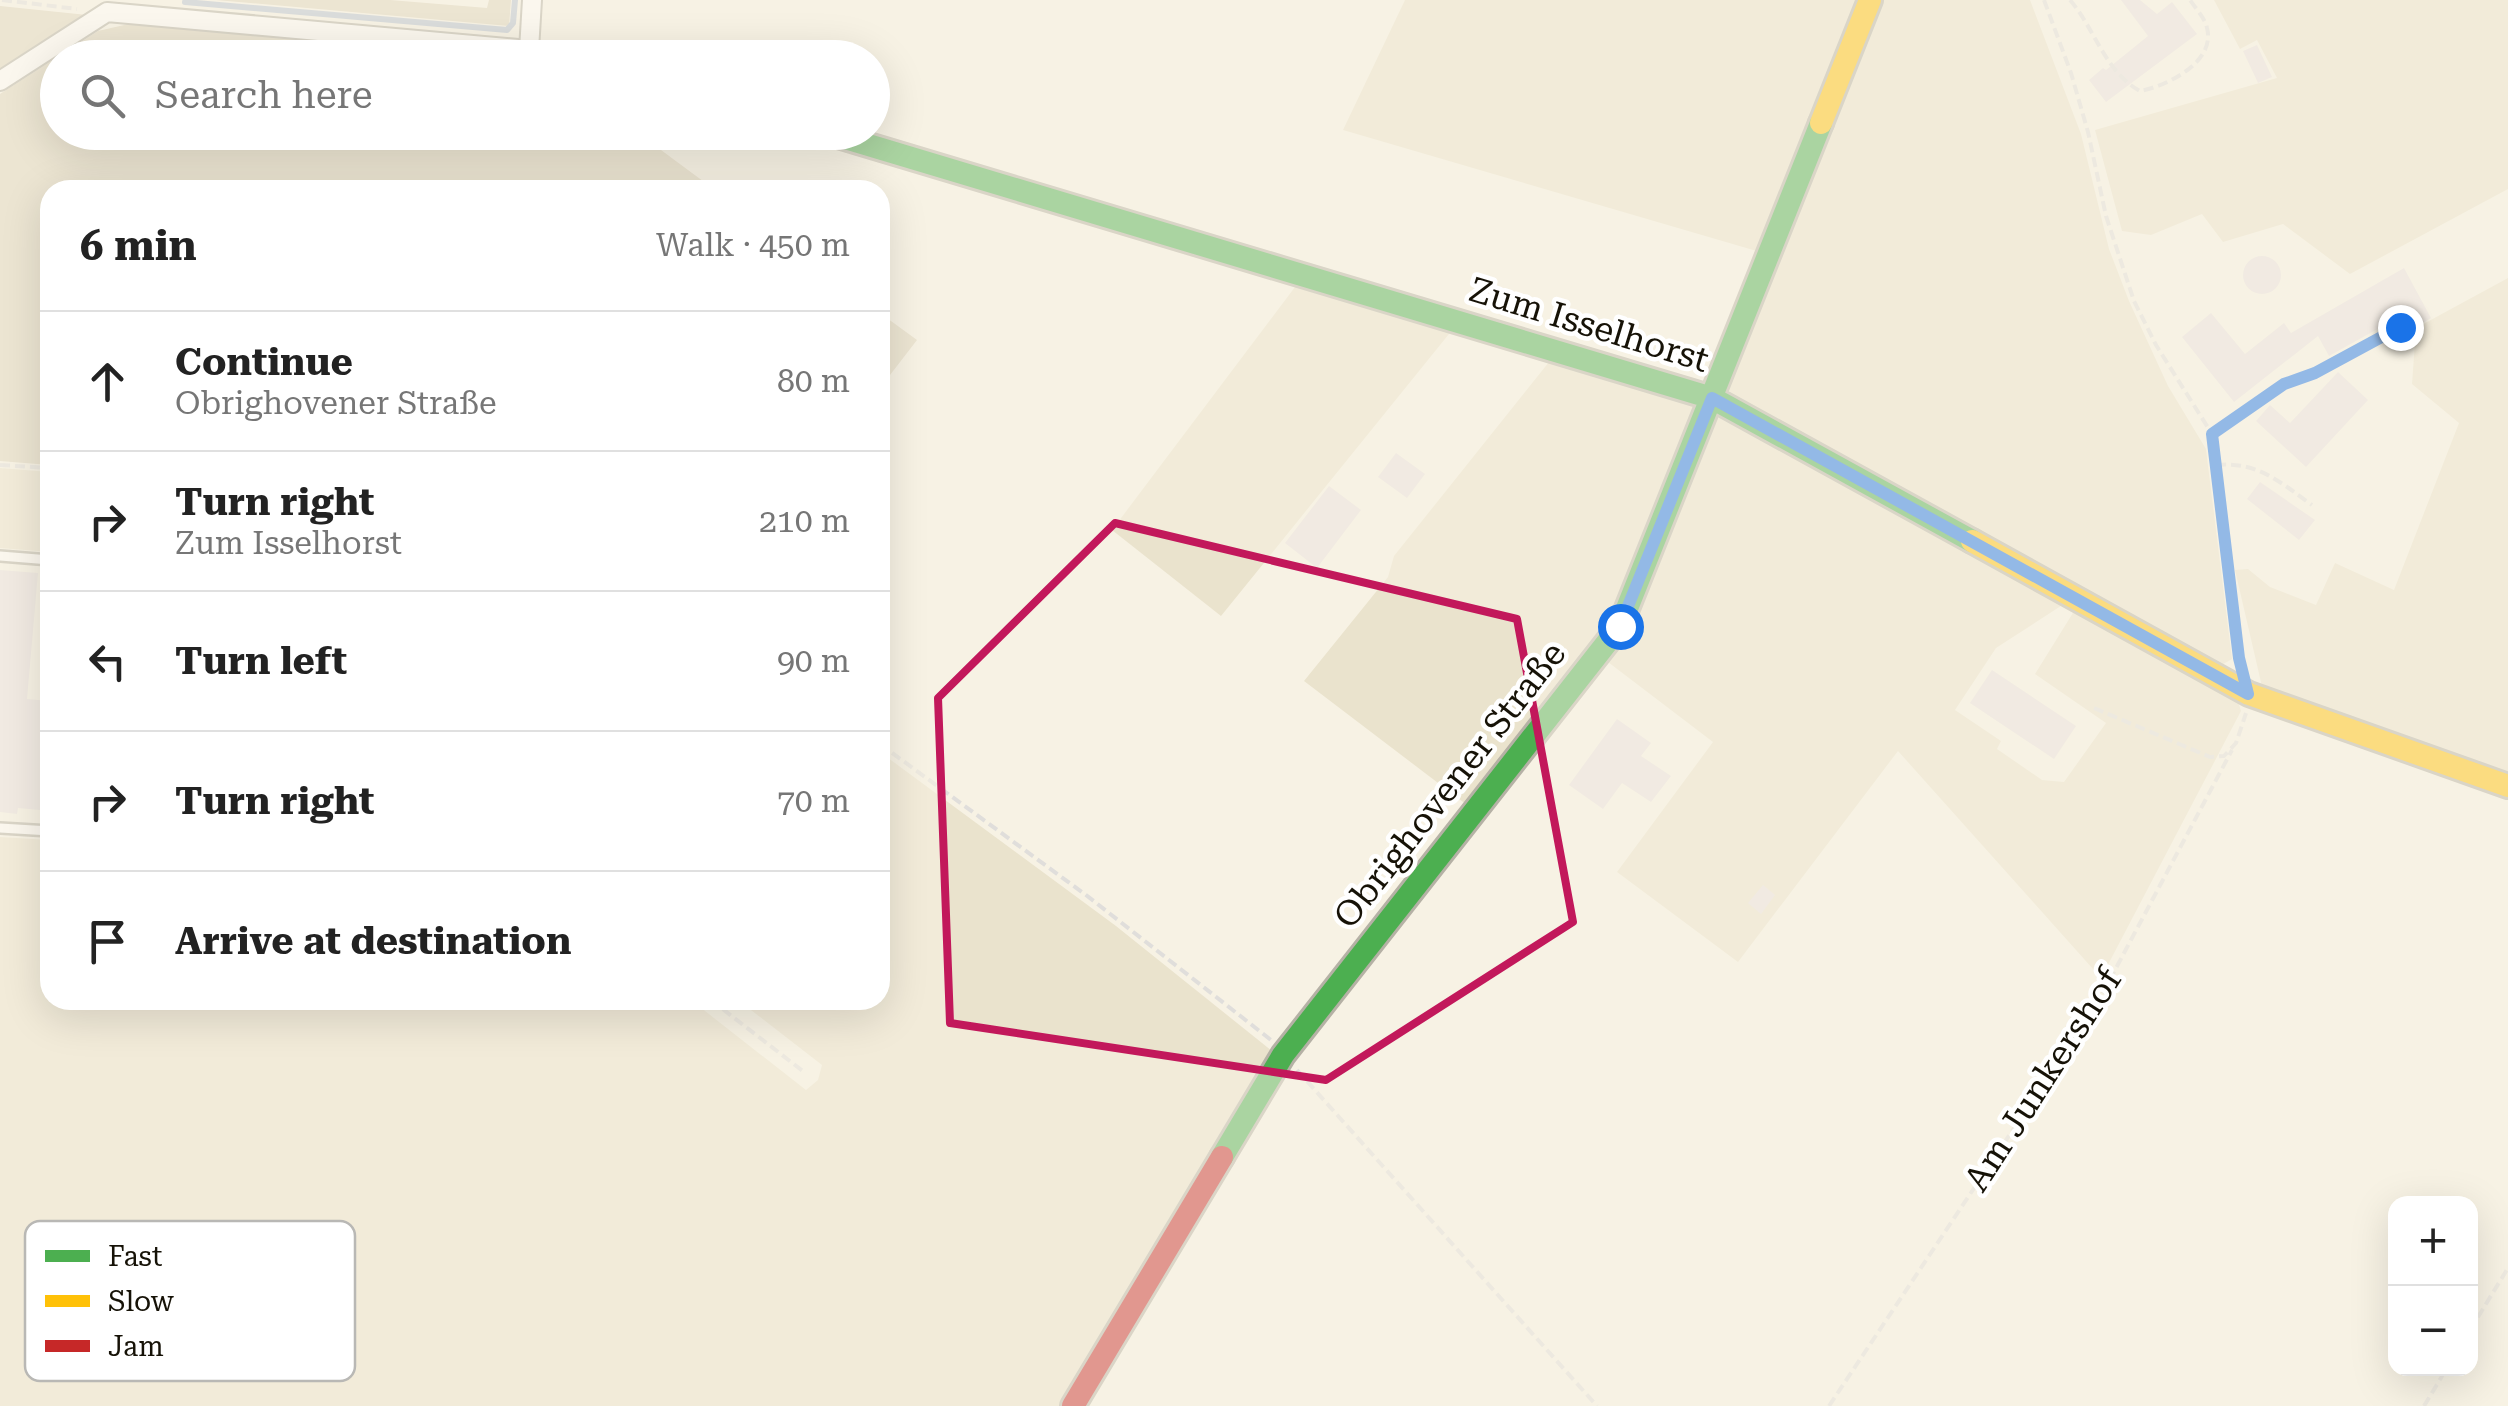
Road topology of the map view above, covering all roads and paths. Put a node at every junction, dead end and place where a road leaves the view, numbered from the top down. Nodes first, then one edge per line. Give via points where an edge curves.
1 (2, 0) edge
2 (532, 0) edge
3 (1870, 0) edge
4 (2044, 0) edge
5 (2070, 0) edge
6 (2190, 0) edge
7 (107, 12) junction
8 (64, 40) edge
9 (419, 40) edge
10 (530, 40) edge
11 (40, 55) edge
12 (0, 81) edge
13 (885, 150) edge
14 (2400, 327) dead end
15 (1712, 398) junction
16 (2212, 434) junction
17 (0, 464) edge
18 (2216, 465) junction
19 (40, 467) edge
20 (2312, 506) dead end
21 (0, 556) edge
22 (40, 559) edge
23 (2248, 694) junction
24 (2094, 708) dead end
25 (2236, 743) junction
26 (890, 751) edge
27 (2508, 786) edge
28 (0, 828) edge
29 (40, 830) edge
30 (725, 1010) edge
31 (1283, 1055) junction
32 (804, 1072) dead end
33 (2508, 1268) edge
34 (2478, 1317) edge
35 (2442, 1376) edge
36 (1074, 1406) edge
37 (1597, 1406) edge
38 (1829, 1406) edge
39 (2424, 1406) edge

1 - 7 path
2 - 10 street
3 - 15 street, Obrighovener Straße
4 - 16 path via 2134,301
5 - 6 path via 2097,46 2140,91 2178,76 2208,45 2204,20
7 - 8 street
7 - 9 street
11 - 12 street
13 - 15 street, Zum Isselhorst
14 - 16 path via 2284,384
15 - 23 street, Zum Isselhorst
15 - 31 street, Obrighovener Straße via 1620,626
16 - 18 path
17 - 19 path
18 - 20 path via 2258,468
18 - 23 path
21 - 22 lane
23 - 25 path, Am Junkershof
23 - 27 street, Zum Isselhorst
24 - 25 path via 2210,757 2224,756
25 - 38 path, Am Junkershof via 2098,1002
26 - 31 path via 1086,895
28 - 29 lane
30 - 32 path
31 - 36 street, Obrighovener Straße
31 - 37 path
33 - 34 path
35 - 39 path

